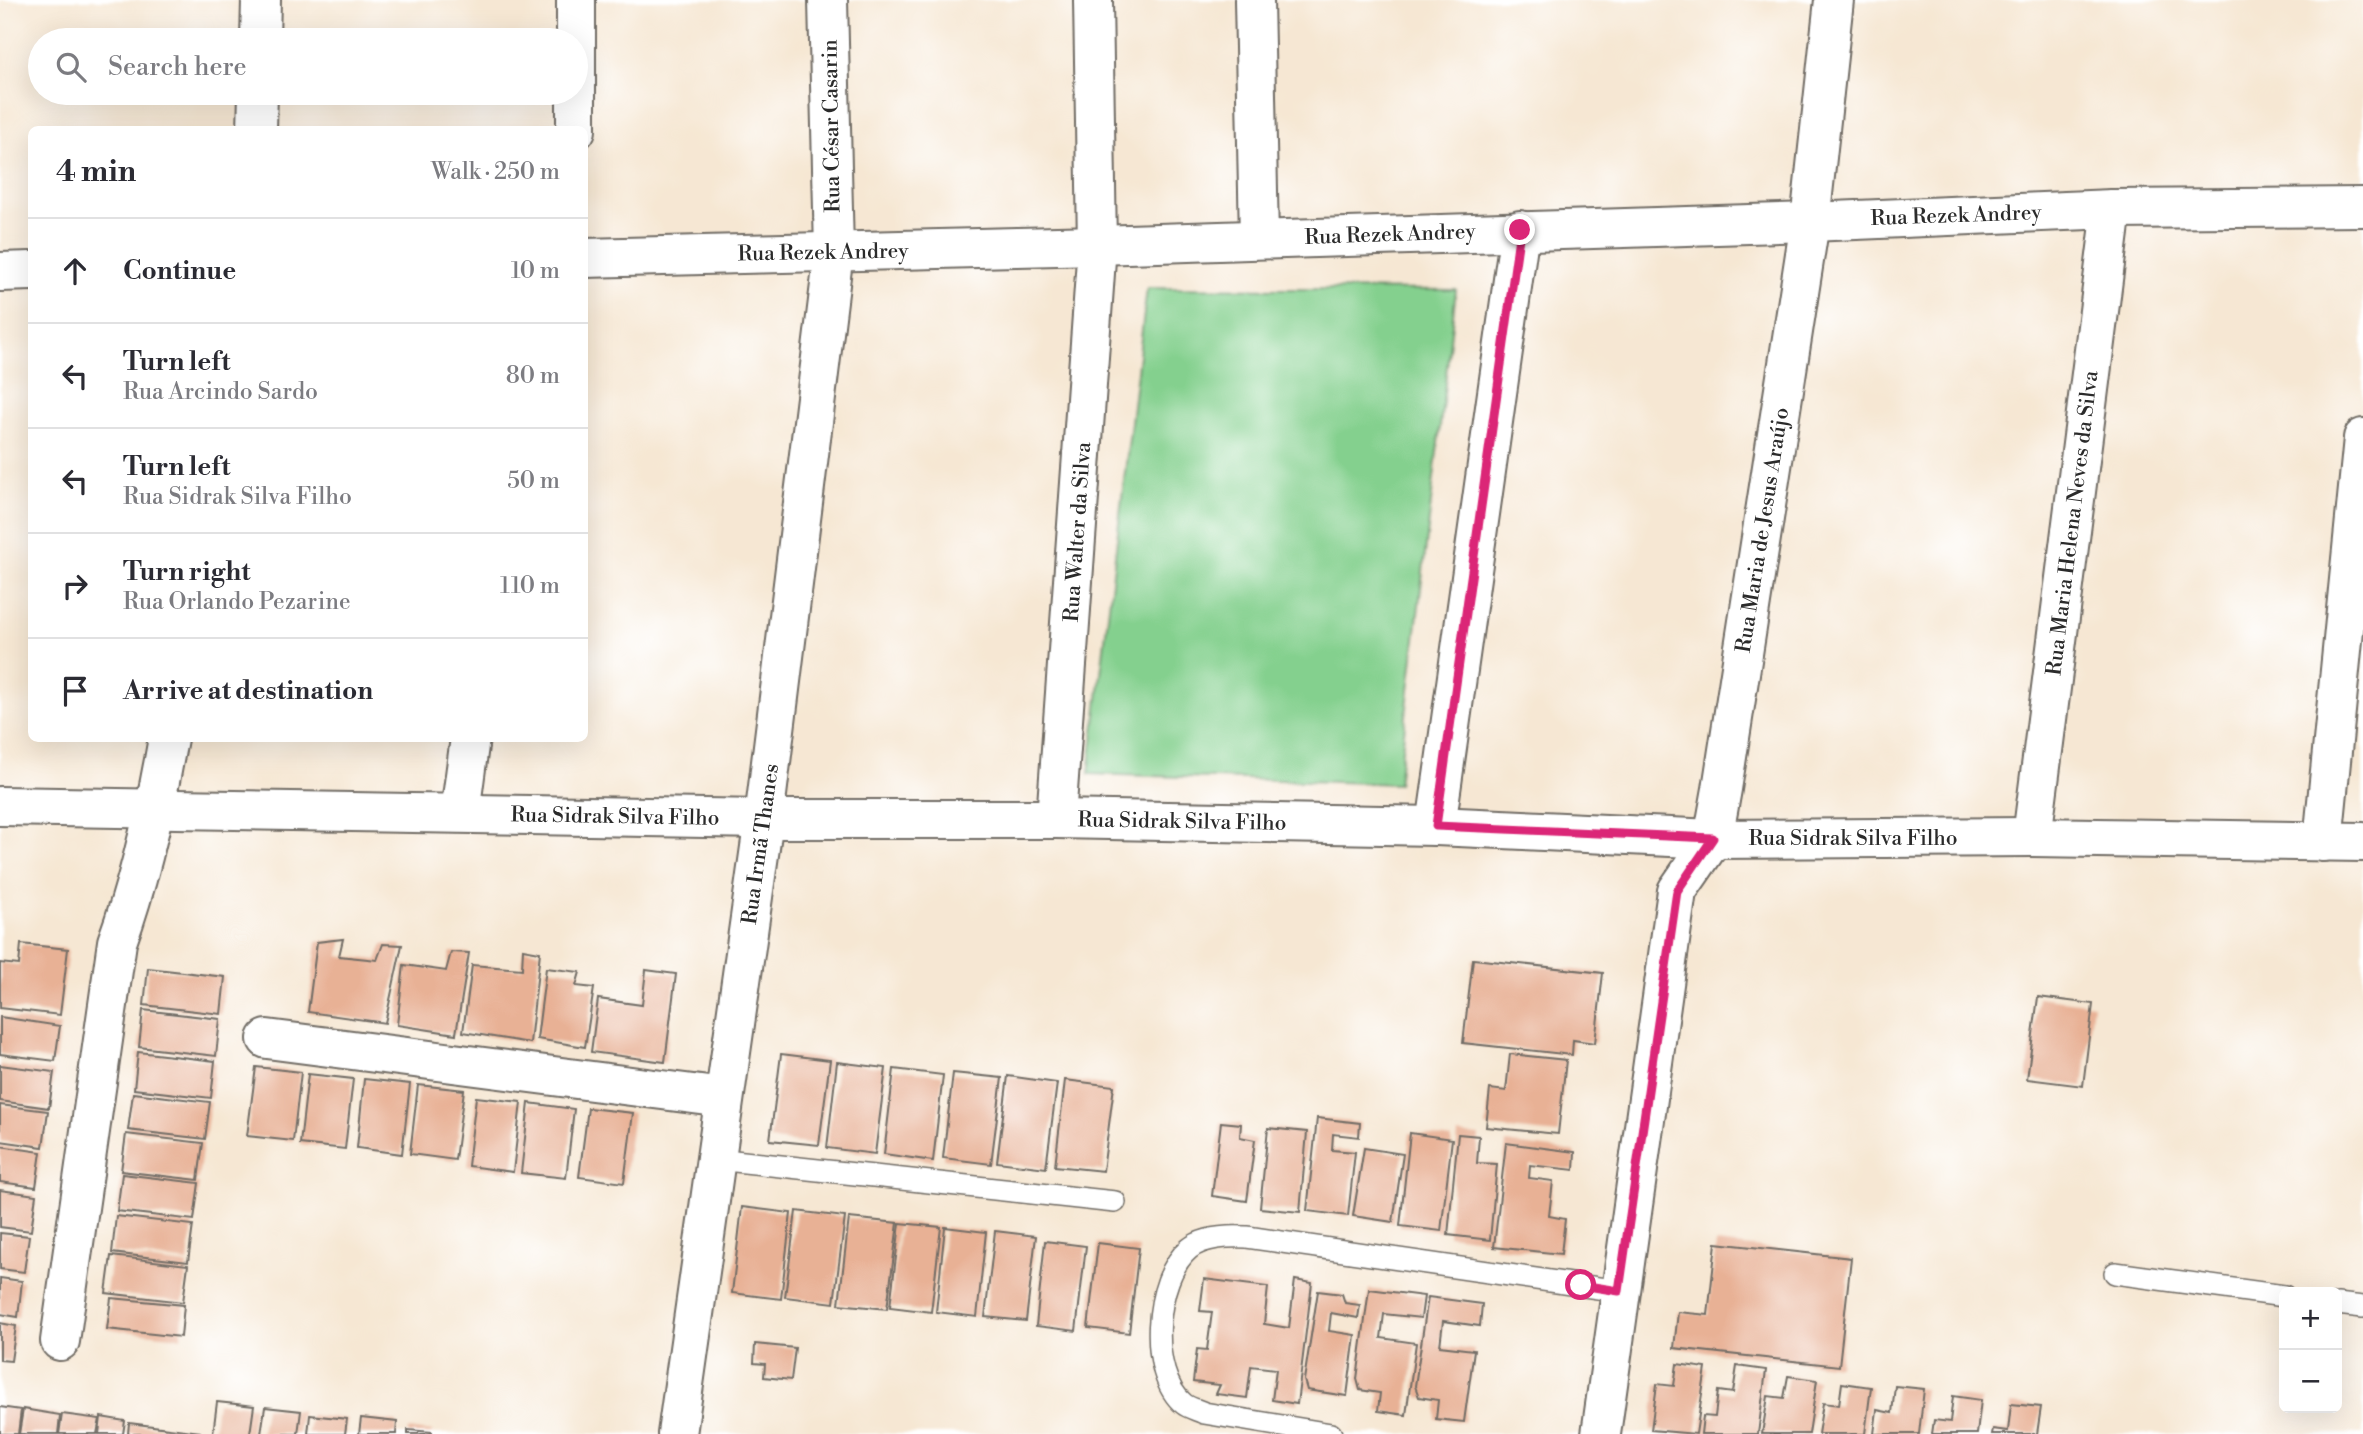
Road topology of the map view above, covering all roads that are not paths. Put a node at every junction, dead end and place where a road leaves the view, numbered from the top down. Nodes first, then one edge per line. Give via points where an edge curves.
1 (261, 0) edge
2 (576, 0) edge
3 (828, 0) edge
4 (1093, 0) edge
5 (1254, 0) edge
6 (1834, 0) edge
7 (260, 28) edge
8 (576, 28) edge
9 (258, 105) edge
10 (576, 105) edge
11 (257, 126) edge
12 (576, 126) edge
13 (2363, 206) edge
14 (2112, 209) junction
15 (1810, 222) junction
16 (1520, 230) junction
17 (1259, 238) junction
18 (1097, 245) junction
19 (835, 252) junction
20 (588, 258) edge
21 (28, 271) edge
22 (0, 272) edge
23 (2363, 438) edge
24 (167, 742) edge
25 (469, 742) edge
26 (0, 806) edge
27 (156, 808) junction
28 (460, 813) junction
29 (1056, 818) junction
30 (764, 819) junction
31 (1436, 826) junction
32 (2032, 837) junction
33 (1713, 838) junction
34 (2323, 842) junction
35 (2363, 842) edge
36 (267, 1039) dead end
37 (724, 1098) junction
38 (716, 1159) junction
39 (1115, 1202) dead end
40 (2115, 1273) dead end
41 (1619, 1291) junction
42 (2279, 1295) edge
43 (2342, 1305) edge
44 (2363, 1307) edge
45 (60, 1340) dead end
46 (677, 1434) edge
47 (1331, 1434) edge
48 (1601, 1434) edge

1 - 7 street
2 - 8 street
3 - 19 street, Rua César Casarin
4 - 18 street, Rua Walter da Silva
5 - 17 street
6 - 15 street, Rua Maria de Jesus Araújo
9 - 11 street
10 - 12 street
13 - 14 street, Rua Rezek Andrey
14 - 15 street, Rua Rezek Andrey
14 - 32 street, Rua Maria Helena Neves da Silva
15 - 16 street, Rua Rezek Andrey
15 - 33 street, Rua Maria de Jesus Araújo
16 - 17 street, Rua Rezek Andrey
16 - 31 street
17 - 18 street, Rua Rezek Andrey
18 - 19 street, Rua Rezek Andrey
18 - 29 street, Rua Walter da Silva
19 - 20 street, Rua Rezek Andrey
19 - 30 street, Rua Irmã Thanes
21 - 22 street
23 - 34 street
24 - 27 street
25 - 28 street
26 - 27 street, Rua Sidrak Silva Filho
27 - 28 street, Rua Sidrak Silva Filho
27 - 45 street via 117,942
28 - 30 street, Rua Sidrak Silva Filho
29 - 30 street, Rua Sidrak Silva Filho
29 - 31 street, Rua Sidrak Silva Filho
30 - 37 street, Rua Irmã Thanes
31 - 33 street, Rua Sidrak Silva Filho
32 - 33 street, Rua Sidrak Silva Filho
32 - 34 street, Rua Sidrak Silva Filho
33 - 41 street via 1677,891
34 - 35 street, Rua Sidrak Silva Filho
36 - 37 street
37 - 38 street, Rua Irmã Thanes
38 - 39 lane
38 - 46 street, Rua Irmã Thanes
40 - 42 lane
41 - 47 lane via 1247,1237 1230,1236 1191,1248 1176,1264 1165,1292 1158,1340 1167,1381 1184,1405 1204,1413
41 - 48 street
43 - 44 lane

